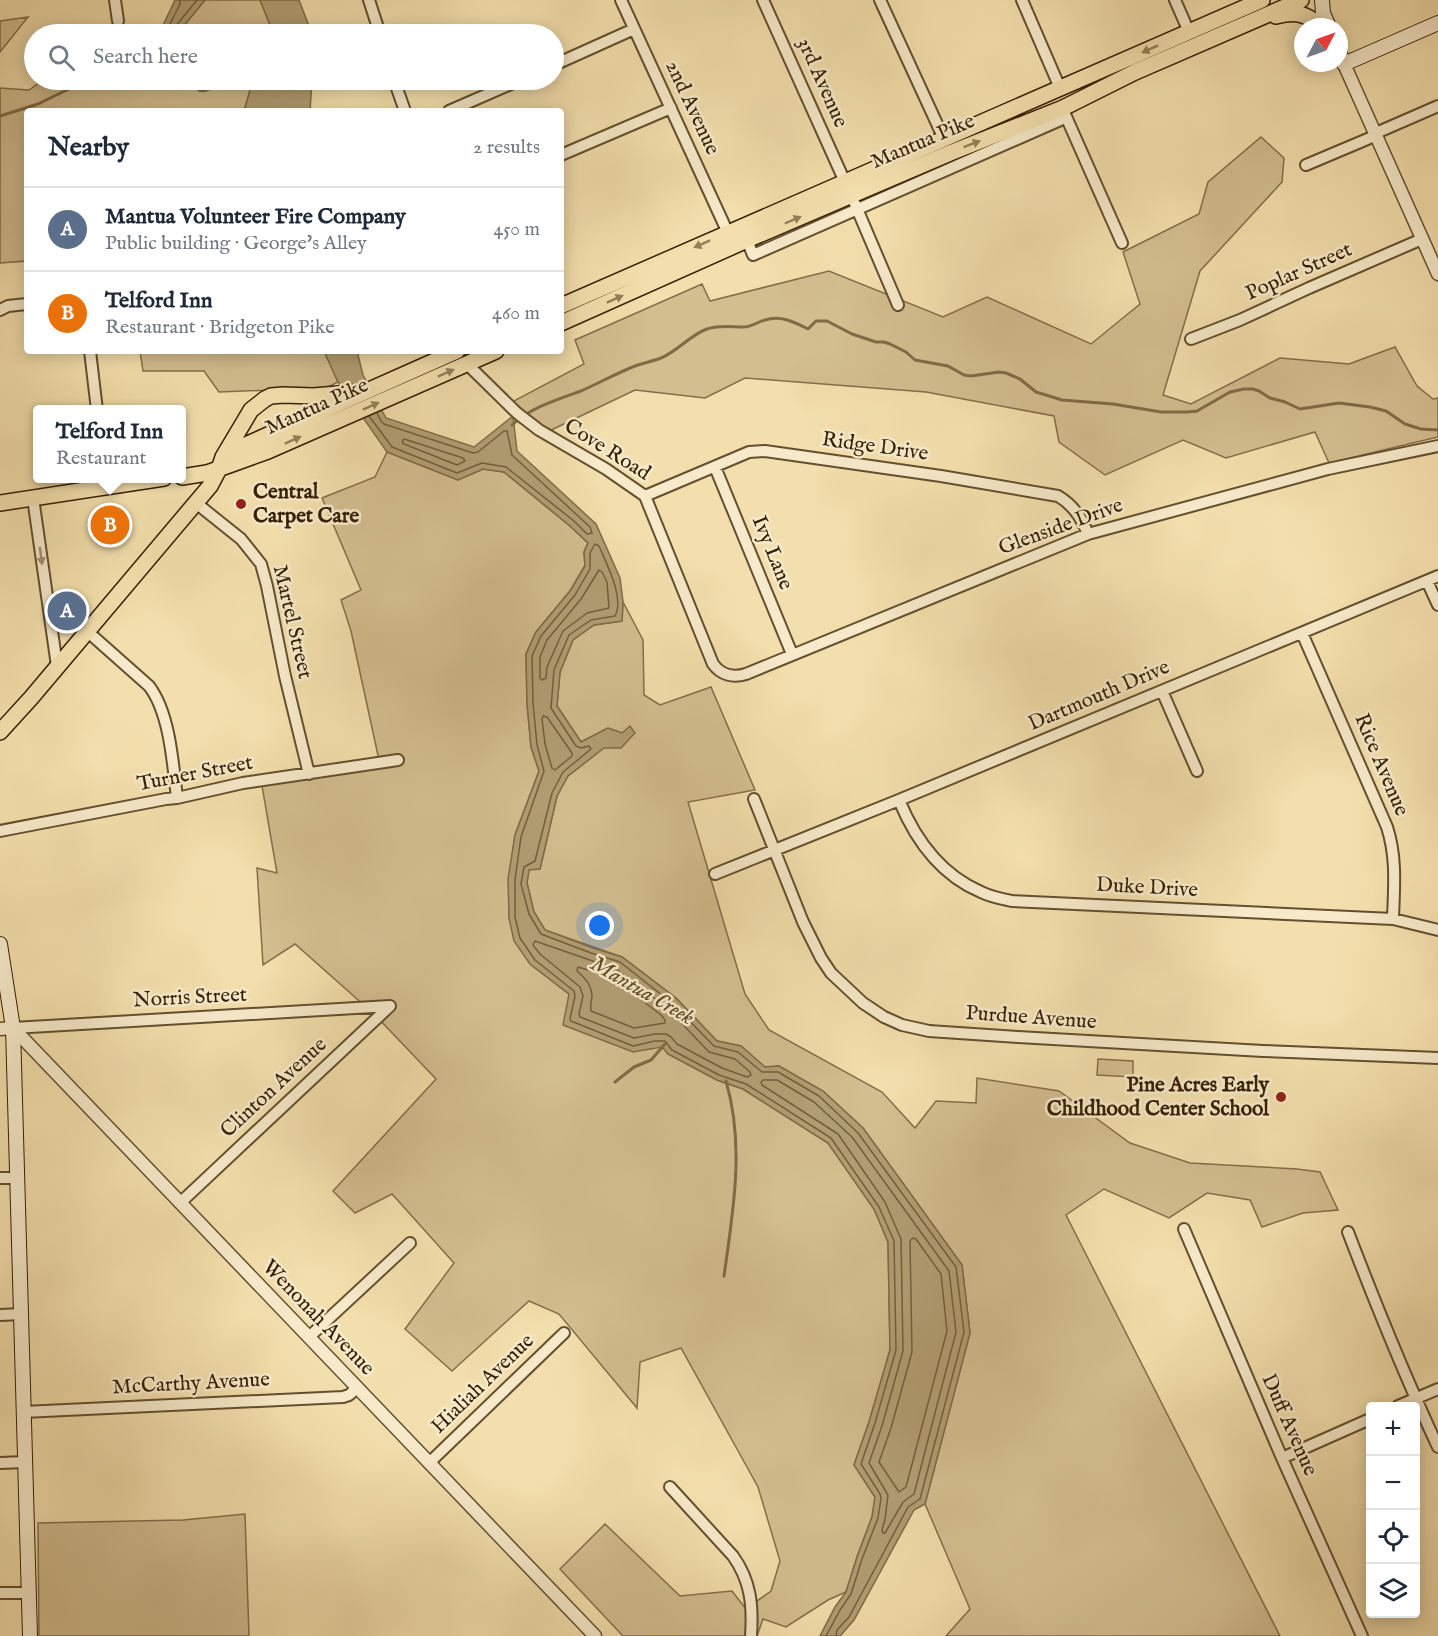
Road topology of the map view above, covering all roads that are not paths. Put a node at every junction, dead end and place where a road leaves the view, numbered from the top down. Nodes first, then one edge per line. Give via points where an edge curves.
1 (115, 0) edge
2 (369, 0) edge
3 (621, 0) edge
4 (763, 0) edge
5 (880, 0) edge
6 (1022, 0) edge
7 (1175, 0) edge
8 (1262, 0) edge
9 (1300, 0) edge
10 (1322, 0) edge
11 (1309, 18) edge
12 (1325, 18) edge
13 (118, 21) dead end
14 (1438, 23) edge
15 (377, 24) edge
16 (634, 29) junction
17 (1189, 32) junction
18 (1348, 56) edge
19 (564, 60) edge
20 (1348, 71) edge
21 (1135, 72) junction
22 (1060, 88) junction
23 (398, 90) edge
24 (497, 90) edge
25 (1438, 106) edge
26 (404, 108) edge
27 (456, 108) edge
28 (671, 108) junction
29 (1064, 113) junction
30 (1376, 134) junction
31 (944, 139) junction
32 (564, 154) edge
33 (1306, 165) dead end
34 (851, 195) junction
35 (728, 233) junction
36 (1422, 238) junction
37 (1122, 243) dead end
38 (1438, 274) edge
39 (24, 304) edge
40 (898, 304) dead end
41 (564, 305) edge
42 (0, 310) edge
43 (564, 322) edge
44 (1191, 339) dead end
45 (90, 354) edge
46 (452, 354) edge
47 (489, 354) edge
48 (467, 364) junction
49 (393, 388) junction
50 (338, 398) junction
51 (97, 405) edge
52 (251, 410) junction
53 (263, 445) junction
54 (1438, 446) edge
55 (221, 463) junction
56 (715, 466) junction
57 (186, 474) edge
58 (109, 483) edge
59 (645, 496) junction
60 (33, 498) junction
61 (0, 503) edge
62 (196, 503) junction
63 (1088, 534) junction
64 (1438, 576) edge
65 (1427, 581) junction
66 (1438, 605) edge
67 (87, 631) junction
68 (1302, 633) junction
69 (792, 654) junction
70 (713, 664) joint
71 (57, 666) junction
72 (1162, 691) junction
73 (0, 732) edge
74 (398, 760) dead end
75 (1197, 771) dead end
76 (309, 774) junction
77 (177, 798) junction
78 (754, 799) dead end
79 (899, 800) junction
80 (0, 831) edge
81 (775, 850) junction
82 (715, 874) dead end
83 (1393, 919) junction
84 (1438, 930) edge
85 (0, 944) edge
86 (383, 1006) joint
87 (6, 1028) edge
88 (1438, 1058) edge
89 (0, 1178) edge
90 (17, 1178) junction
91 (180, 1203) junction
92 (1184, 1229) dead end
93 (1348, 1232) dead end
94 (410, 1243) dead end
95 (21, 1314) junction
96 (0, 1315) edge
97 (564, 1333) dead end
98 (309, 1337) junction
99 (357, 1388) junction
100 (1438, 1389) edge
101 (1415, 1399) junction
102 (1409, 1402) edge
103 (23, 1412) junction
104 (1366, 1421) edge
105 (1438, 1448) edge
106 (1282, 1458) junction
107 (12, 1463) edge
108 (429, 1463) junction
109 (670, 1487) dead end
110 (0, 1593) edge
111 (28, 1593) junction
112 (30, 1636) edge
113 (595, 1636) edge
114 (751, 1636) edge
115 (1362, 1636) edge

1 - 13 street
2 - 15 street
3 - 16 street, 2nd Avenue
4 - 34 street, 3rd Avenue
5 - 31 street
6 - 22 street
7 - 17 street
8 - 17 main road, Mantua Pike
9 - 21 main road, Mantua Pike
10 - 12 main road
11 - 21 main road via 1295,13 1279,15 1146,73
14 - 18 main road
16 - 19 street
16 - 28 street, 2nd Avenue
17 -> 22 main road, Mantua Pike
20 - 30 street
21 - 29 main road, Mantua Pike
22 - 31 main road, Mantua Pike
23 - 26 street
24 - 27 street
25 - 30 street
28 - 32 street
28 - 35 street, 2nd Avenue
29 - 34 main road, Mantua Pike via 950,153
29 - 37 street
30 - 33 street
30 - 36 street
31 - 34 main road, Mantua Pike
34 - 35 main road, Mantua Pike
34 - 40 street, 3rd Avenue
43 -> 34 main road, Mantua Pike
35 -> 41 main road, Mantua Pike
36 - 38 street
36 - 44 street, Poplar Street
39 - 42 street
45 - 51 street
46 - 49 main road, Mantua Pike
47 - 48 main road, Mantua Pike
49 -> 48 main road, Mantua Pike
48 - 59 street, Cove Road via 539,430
49 - 50 main road, Mantua Pike
53 -> 49 main road, Mantua Pike via 347,417
50 - 52 main road, Mantua Pike via 271,396
50 - 53 main road, Mantua Pike
52 - 53 main road via 253,428
52 - 55 main road
53 - 55 main road, Mantua Pike
54 - 63 street, Glenside Drive via 1317,472
55 - 57 main road, Mantua Pike
55 - 62 main road
56 - 59 street, Ridge Drive
56 - 63 street, Ridge Drive via 749,452 765,451 1048,494 1068,502
56 - 69 street, Ivy Lane
58 - 60 main road
59 - 70 street, Cove Road
60 - 61 main road
60 -> 71 street
62 - 67 main road
62 - 76 street, Martel Street via 241,539 261,564
63 - 69 street, Glenside Drive
64 - 65 street, Dartmouth Drive
65 - 66 street
65 - 68 street, Dartmouth Drive
67 - 71 main road
67 - 77 street via 154,693 168,734
68 - 72 street, Dartmouth Drive
68 - 83 street, Rice Avenue via 1393,845
69 - 70 street, Glenside Drive via 738,676 721,672
71 - 73 main road
72 - 75 street
72 - 79 street, Dartmouth Drive
74 - 76 street, Turner Street
76 - 77 street, Turner Street
77 - 80 street, Turner Street
78 - 81 street, Purdue Avenue
79 - 81 street, Dartmouth Drive
79 - 83 street, Duke Drive via 919,838 945,870 982,893 1012,901
81 - 82 street, Dartmouth Drive
81 - 88 street, Purdue Avenue via 803,922 831,973 863,1003 902,1025 929,1031 1018,1037
83 - 84 street, Duke Drive
85 - 87 main road
86 - 87 street, Norris Street
86 - 91 street, Clinton Avenue via 390,1006
87 - 90 main road
87 - 91 street, Wenonah Avenue
89 - 90 street
90 - 95 main road
91 - 98 street, Wenonah Avenue
92 - 106 street, Duff Avenue
93 - 101 street
94 - 98 street
95 - 96 street
95 - 103 main road
97 - 108 street, Hialiah Avenue
98 - 99 street, Wenonah Avenue
99 - 103 street, McCarthy Avenue via 343,1397
99 - 108 street, Wenonah Avenue
100 - 101 street
101 - 102 street
101 - 105 street
103 - 107 main road
104 - 106 street
106 - 115 street, Duff Avenue
107 - 111 main road
108 - 113 street, Wenonah Avenue
109 - 114 street via 742,1569 748,1583
110 - 111 street
111 - 112 main road

